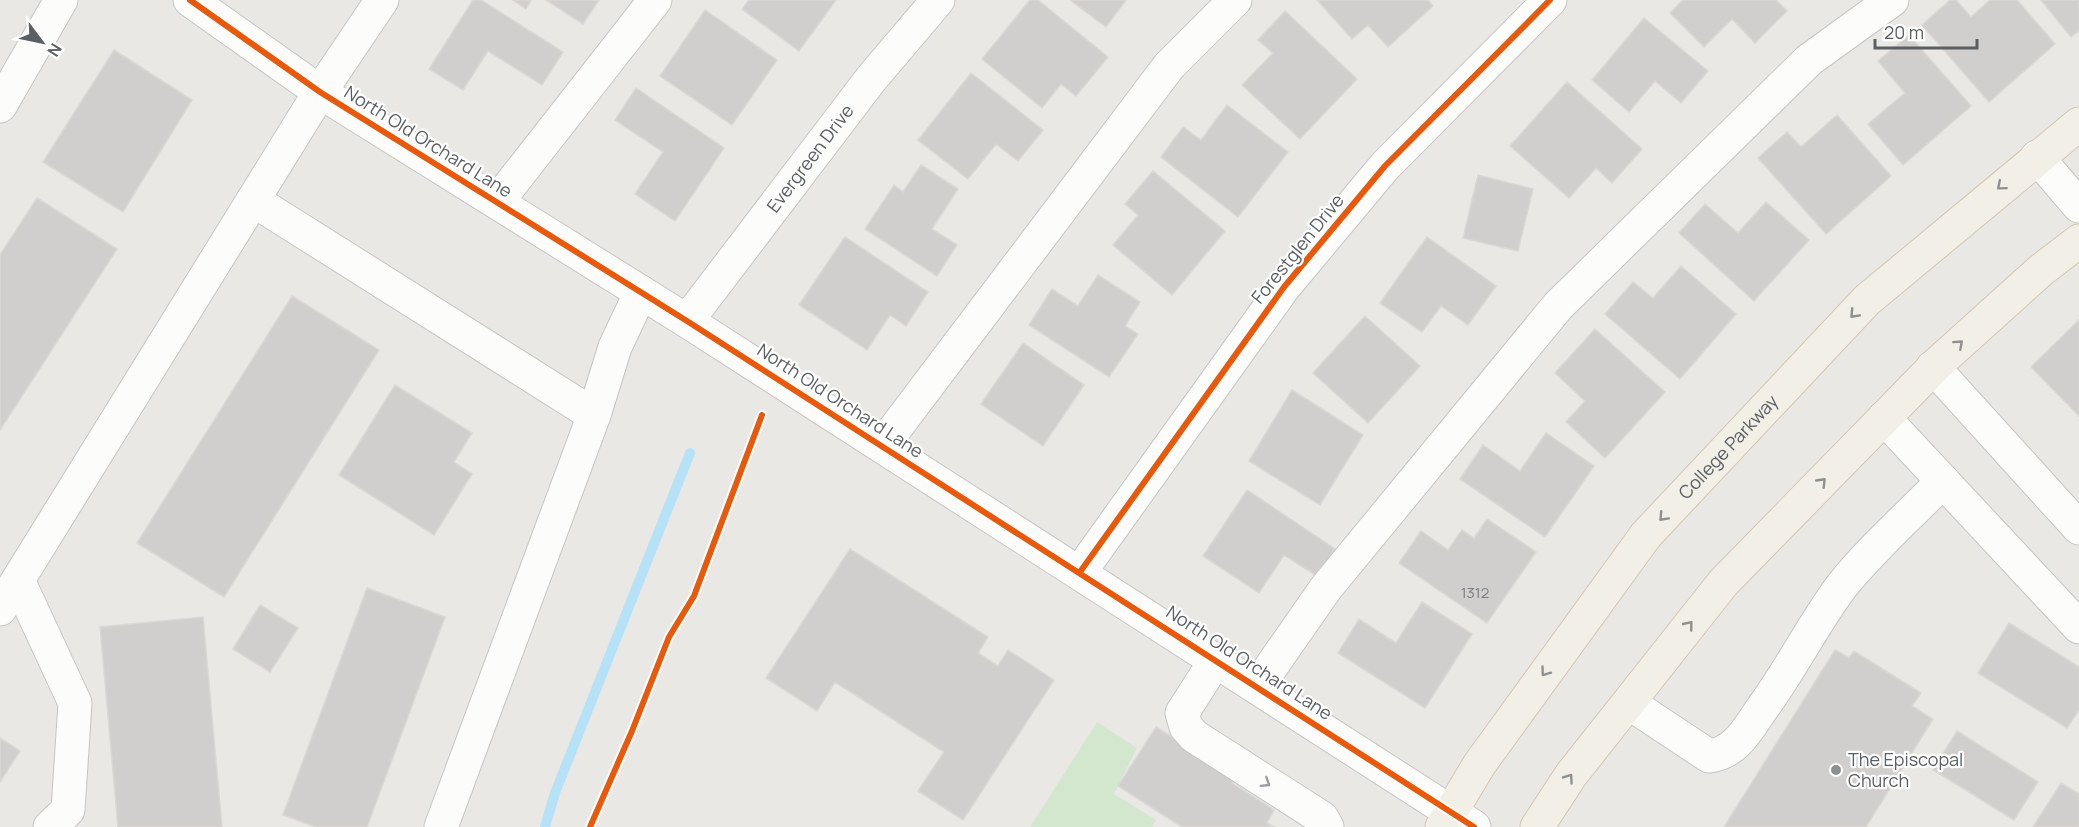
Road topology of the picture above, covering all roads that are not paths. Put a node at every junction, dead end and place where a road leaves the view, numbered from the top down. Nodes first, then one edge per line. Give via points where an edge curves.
1 (61, 0) edge
2 (190, 0) edge
3 (382, 0) edge
4 (655, 0) edge
5 (938, 0) edge
6 (1235, 0) edge
7 (1550, 0) edge
8 (1892, 0) edge
9 (320, 92) junction
10 (0, 106) edge
11 (2079, 124) edge
12 (2037, 156) junction
13 (254, 200) junction
14 (497, 202) junction
15 (2079, 206) edge
16 (2079, 241) edge
17 (641, 292) junction
18 (687, 321) junction
19 (1933, 368) junction
20 (594, 415) junction
21 (1884, 418) junction
22 (882, 446) junction
23 (1943, 481) junction
24 (2079, 528) edge
25 (1080, 572) junction
26 (18, 580) junction
27 (0, 609) edge
28 (2079, 627) edge
29 (1216, 660) junction
30 (1257, 687) junction
31 (1629, 703) junction
32 (1455, 822) edge
33 (50, 827) edge
34 (441, 827) edge
35 (1327, 827) edge
36 (1537, 827) edge

1 - 10 street
2 - 9 street, North Old Orchard Lane
3 - 9 street
4 - 14 street
5 - 18 street, Evergreen Drive via 871,79
6 - 22 street via 1169,66
7 - 25 street, Forestglen Drive via 1385,166 1284,287
8 - 30 street via 1809,60 1558,306 1326,588
9 - 13 street
9 - 14 street, North Old Orchard Lane
11 - 12 main road, College Parkway
12 - 15 street
12 -> 32 main road, College Parkway via 1867,300 1646,535 1485,756
13 - 20 street
13 - 26 street
14 - 17 street, North Old Orchard Lane
19 -> 16 main road
17 - 18 street, North Old Orchard Lane
17 - 20 street via 615,347
18 - 22 street, North Old Orchard Lane
19 - 21 main road
19 - 24 street
20 - 34 street
21 - 23 street
31 -> 21 main road via 1723,583
22 - 25 street, North Old Orchard Lane
23 - 28 street
23 - 31 street via 1844,584 1818,619 1775,692 1740,740 1723,755 1709,756
25 - 29 street, North Old Orchard Lane
26 - 27 street
26 - 33 street via 75,703 68,810
29 - 30 street, North Old Orchard Lane
29 -> 35 street via 1182,713 1186,727 1217,752 1322,818
30 - 32 street, North Old Orchard Lane
36 -> 31 main road via 1571,775

